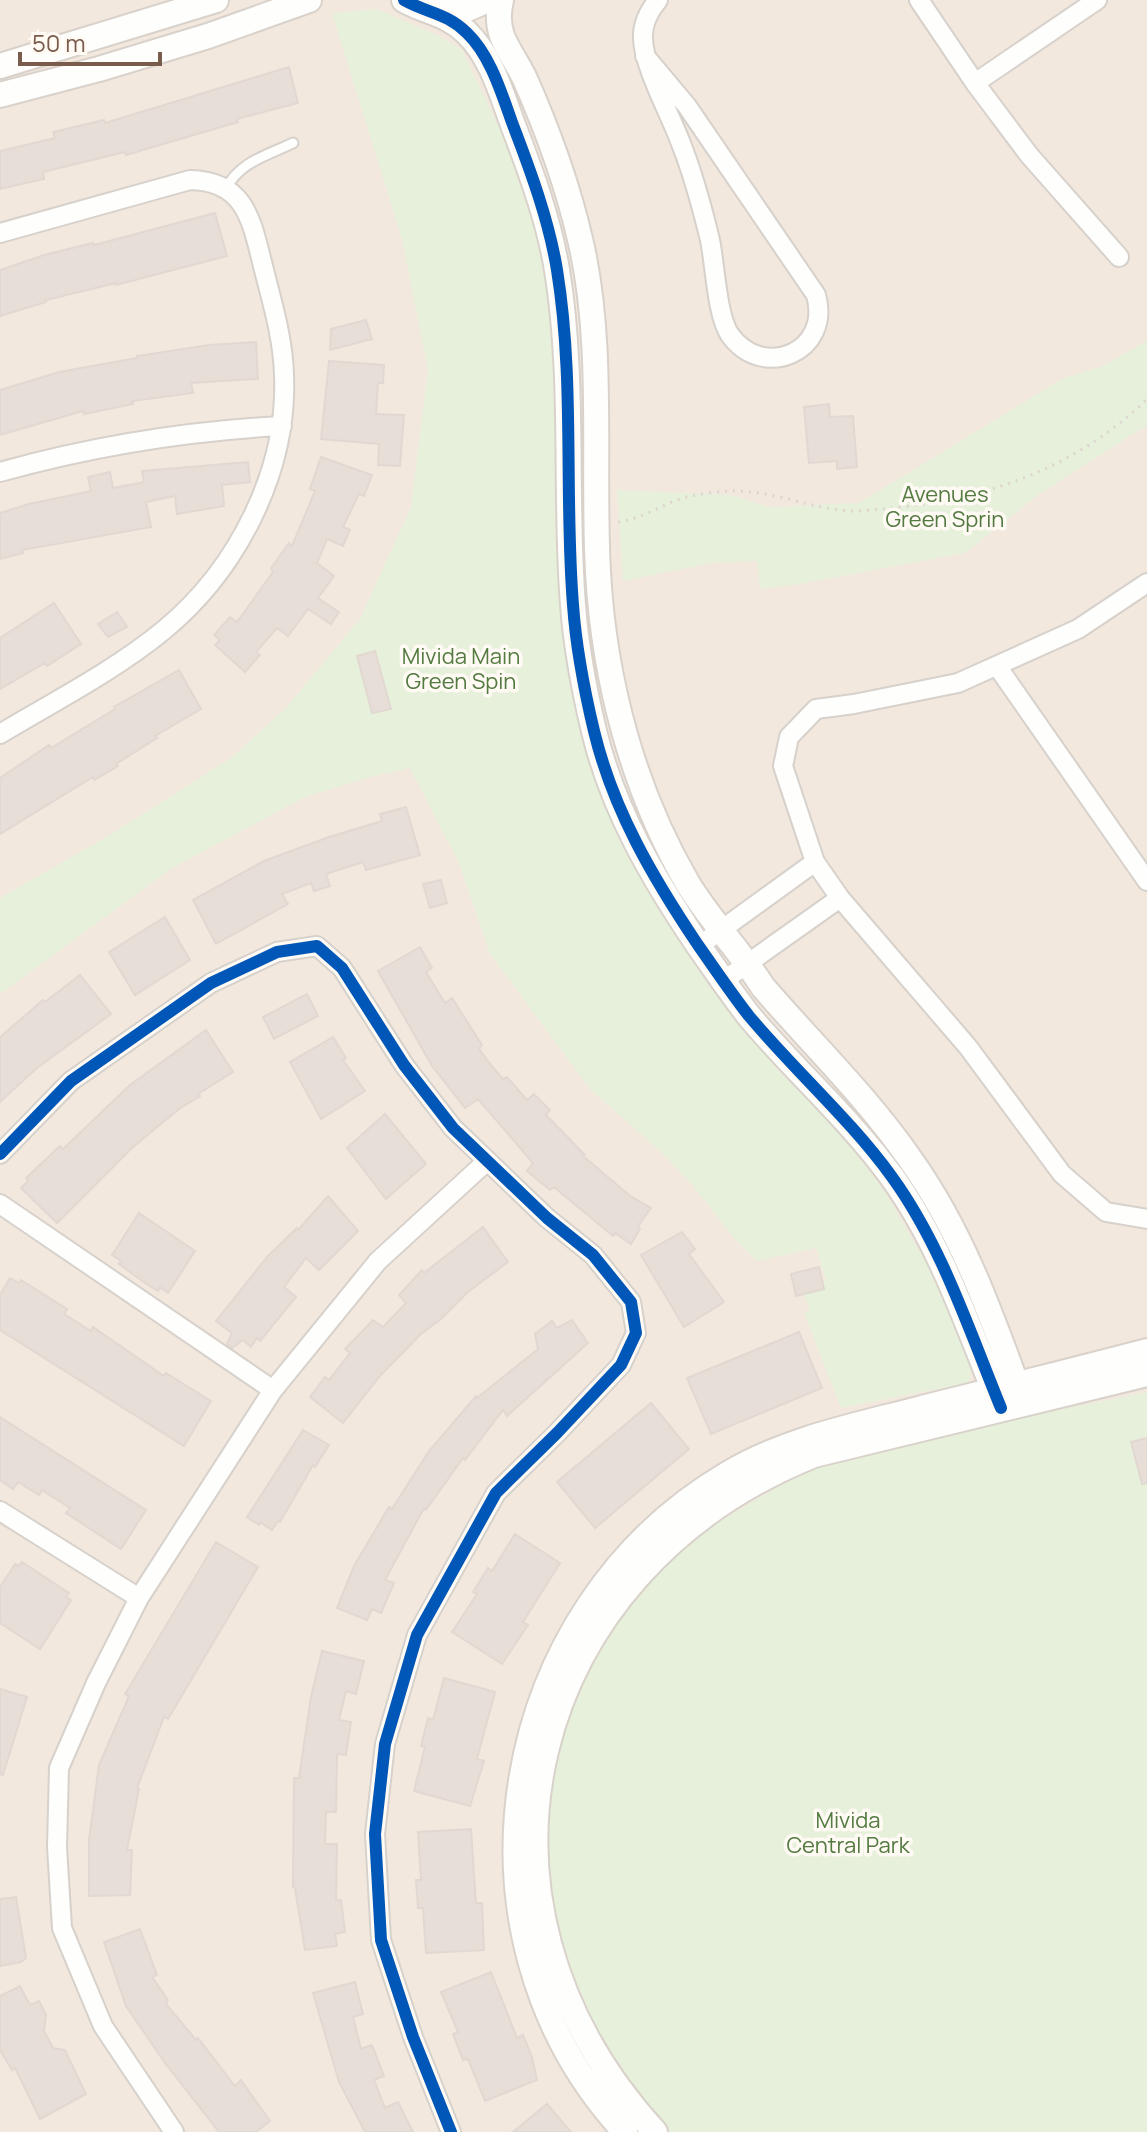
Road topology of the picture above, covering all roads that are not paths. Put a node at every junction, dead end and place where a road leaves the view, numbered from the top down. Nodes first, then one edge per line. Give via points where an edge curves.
1 (216, 0) edge
2 (309, 0) edge
3 (404, 0) edge
4 (488, 0) edge
5 (501, 0) edge
6 (658, 0) edge
7 (919, 0) edge
8 (1097, 0) edge
9 (438, 12) junction
10 (645, 56) junction
11 (0, 66) edge
12 (975, 83) junction
13 (0, 95) edge
14 (293, 143) dead end
15 (226, 189) junction
16 (0, 233) edge
17 (1119, 257) dead end
18 (282, 426) junction
19 (0, 472) edge
20 (1147, 583) edge
21 (997, 666) junction
22 (0, 734) edge
23 (815, 862) junction
24 (1147, 881) edge
25 (840, 898) junction
26 (721, 929) junction
27 (699, 946) junction
28 (748, 963) junction
29 (723, 981) junction
30 (0, 1154) edge
31 (486, 1162) junction
32 (0, 1204) edge
33 (1147, 1219) edge
34 (1147, 1351) edge
35 (1147, 1374) edge
36 (273, 1390) junction
37 (1008, 1396) junction
38 (0, 1511) edge
39 (139, 1598) junction
40 (174, 2132) edge
41 (451, 2132) edge
42 (625, 2132) edge
43 (655, 2132) edge

1 - 11 street
2 - 13 street via 208,36
3 - 9 street
4 - 9 street via 463,11
5 - 26 street via 502,35 551,142 581,243 594,352 601,611 621,722 664,836 689,885
6 - 10 street via 644,24
7 - 12 street
8 - 12 street
9 - 27 street via 466,32 488,65 546,223 565,342 573,607 585,688 604,766 628,827
10 - 10 street via 692,177 725,326 739,344 762,356 797,351 817,327 816,295 687,106
12 - 17 street via 1029,155
14 - 15 lane via 247,165
15 - 16 street via 190,180
15 - 18 street via 249,215 276,318 284,372
18 - 19 street via 147,439
18 - 22 street via 266,488 251,519 191,603 109,670
20 - 21 street via 1078,629
21 - 23 street via 958,683 816,709 789,737 783,766
21 - 24 street
23 - 25 street
23 - 26 street
25 - 28 street
25 - 33 street via 968,1047 1062,1174 1106,1212
26 - 27 street
26 - 28 street
27 - 29 street
28 - 29 street
28 - 37 street via 911,1160 970,1260
29 - 37 street via 893,1178
30 - 31 street via 71,1081 211,983 277,952 317,946 342,968 404,1065
31 - 36 street via 378,1261
31 - 41 street via 593,1255 631,1302 636,1333 621,1365 496,1493 417,1635 385,1744 375,1834 381,1940
32 - 36 street
34 - 37 street
35 - 37 street
36 - 39 street
37 - 42 street via 824,1433 729,1473 685,1503 622,1562 560,1653 533,1722 520,1780 518,1900 530,1960 550,2018 579,2072
37 - 43 street via 814,1455 744,1489 642,1569 604,1617 574,1669 552,1726 539,1790 536,1850 541,1905 555,1964 580,2026 616,2086
38 - 39 street
39 - 40 street via 59,1768 60,1901 62,1928 103,2026

